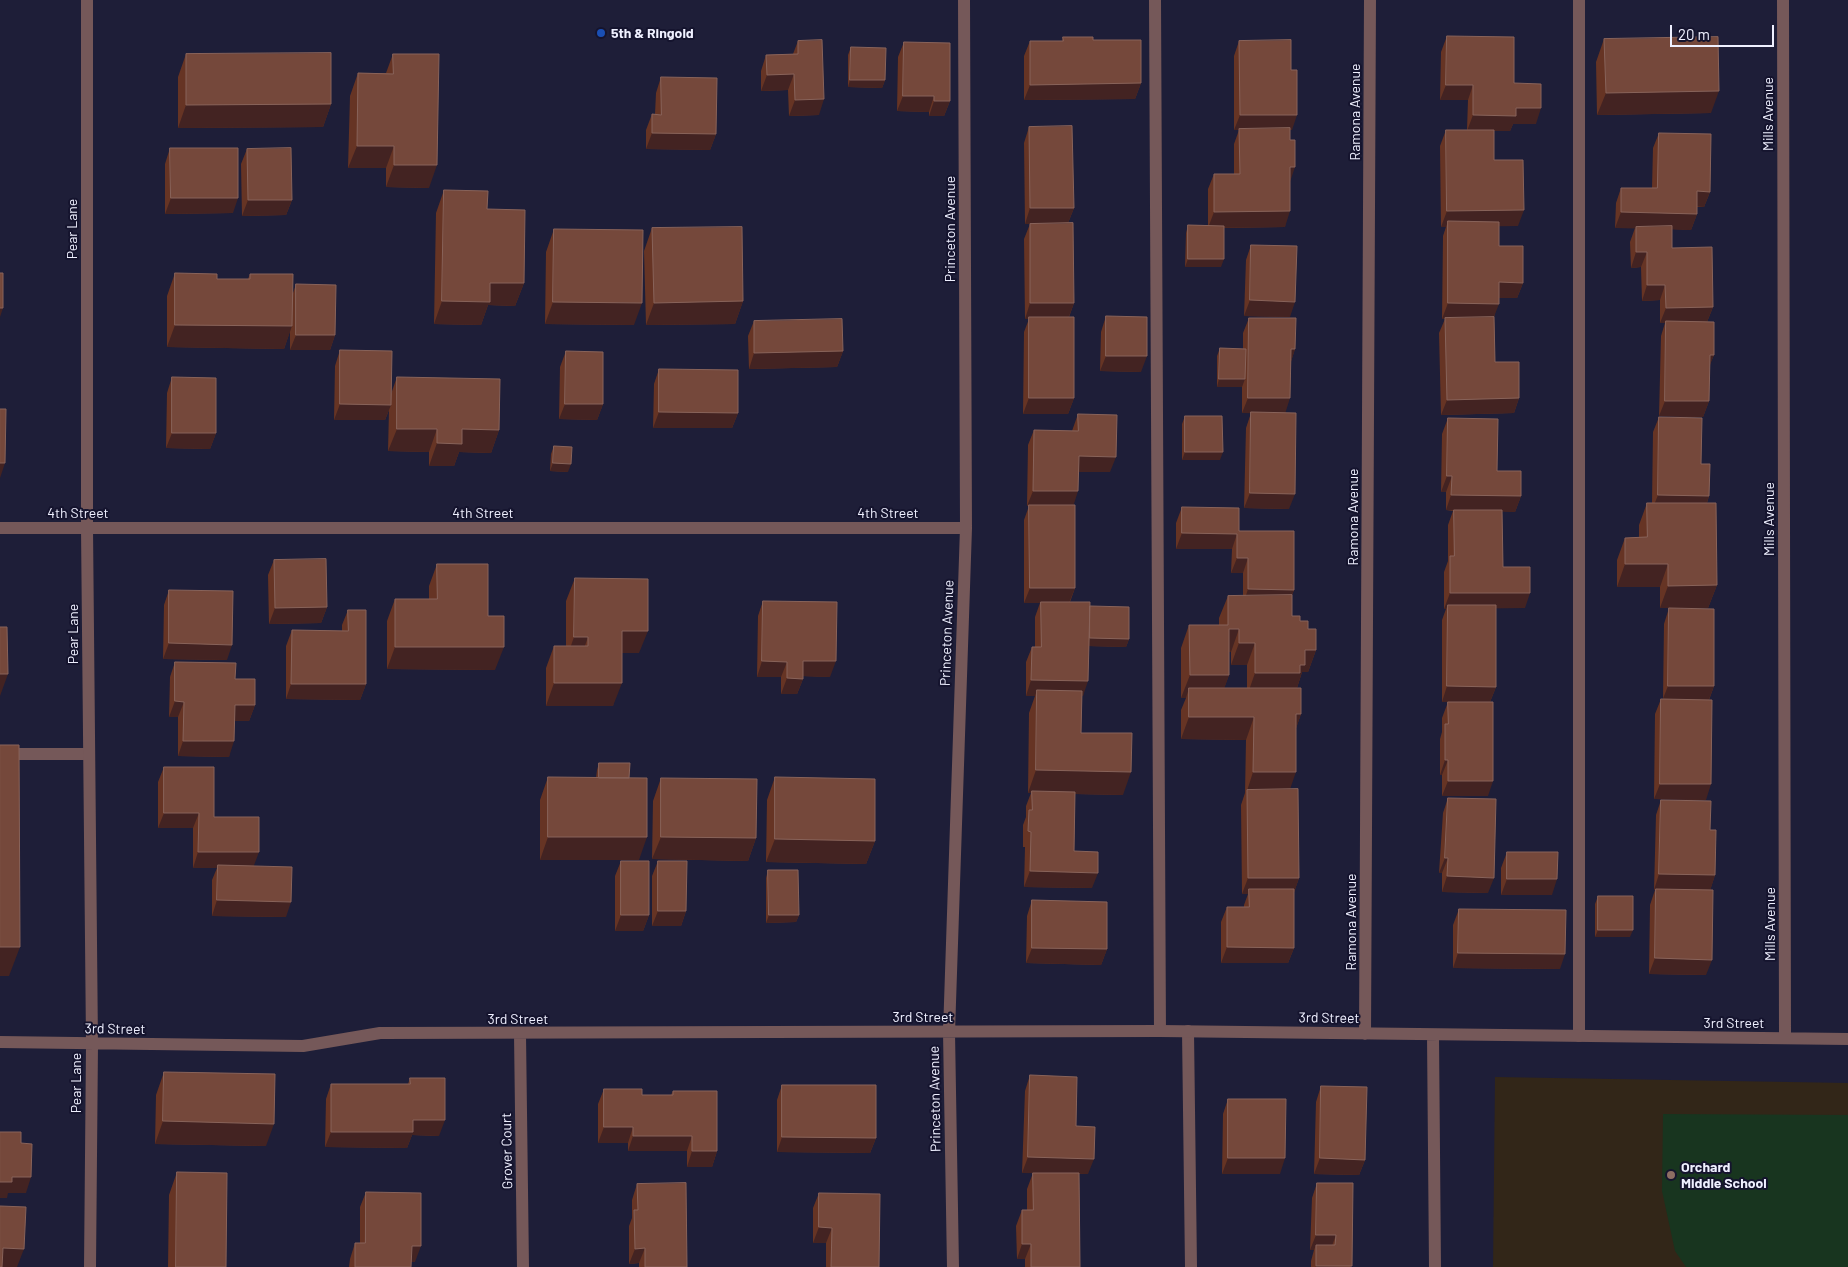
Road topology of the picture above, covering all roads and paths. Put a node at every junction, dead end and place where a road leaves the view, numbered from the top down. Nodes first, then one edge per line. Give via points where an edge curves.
1 (87, 0) edge
2 (964, 0) edge
3 (1155, 0) edge
4 (1370, 0) edge
5 (1578, 0) edge
6 (1783, 0) edge
7 (0, 528) edge
8 (87, 528) junction
9 (966, 528) junction
10 (0, 754) edge
11 (89, 754) junction
12 (1160, 1030) junction
13 (1188, 1031) junction
14 (949, 1032) junction
15 (520, 1034) junction
16 (1365, 1034) junction
17 (1434, 1034) junction
18 (1579, 1036) junction
19 (1785, 1038) junction
20 (1848, 1039) edge
21 (0, 1042) edge
22 (92, 1044) junction
23 (90, 1267) edge
24 (523, 1267) edge
25 (953, 1267) edge
26 (1191, 1267) edge
27 (1435, 1267) edge

1 - 8 street, Pear Lane
2 - 9 street, Princeton Avenue
3 - 12 street
4 - 16 street, Ramona Avenue
5 - 18 street
6 - 19 street, Mills Avenue
7 - 8 street, 4th Street
8 - 9 street, 4th Street
8 - 11 street, Pear Lane
9 - 14 street, Princeton Avenue
10 - 11 street
11 - 22 street, Pear Lane
12 - 13 street, 3rd Street
12 - 14 street, 3rd Street
13 - 16 street, 3rd Street
13 - 26 street
14 - 15 street, 3rd Street
14 - 25 street, Princeton Avenue
15 - 22 street, 3rd Street via 380,1033 303,1046
15 - 24 street, Grover Court
16 - 17 street, 3rd Street
17 - 18 street, 3rd Street
17 - 27 street
18 - 19 street, 3rd Street
19 - 20 street, 3rd Street
21 - 22 street, 3rd Street
22 - 23 street, Pear Lane

